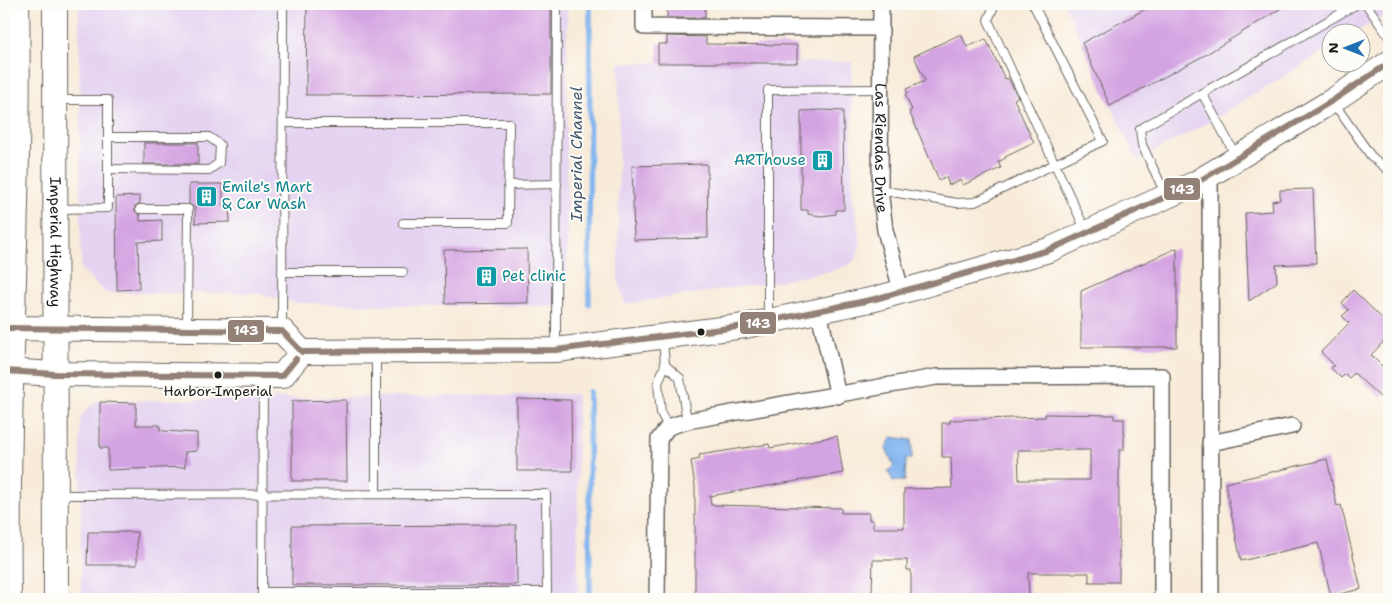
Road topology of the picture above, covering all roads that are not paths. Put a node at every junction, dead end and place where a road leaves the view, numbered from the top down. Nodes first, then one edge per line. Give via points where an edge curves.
1 (17, 4) edge
2 (55, 4) edge
3 (283, 4) edge
4 (557, 4) edge
5 (644, 4) edge
6 (881, 4) edge
7 (994, 4) edge
8 (1032, 4) edge
9 (1357, 4) edge
10 (1366, 4) edge
11 (881, 28) junction
12 (1389, 37) edge
13 (1389, 63) edge
14 (881, 89) junction
15 (1202, 93) junction
16 (55, 100) junction
17 (1332, 101) junction
18 (283, 123) junction
19 (108, 137) junction
20 (1237, 158) junction
21 (1055, 165) junction
22 (108, 169) junction
23 (1389, 172) edge
24 (1210, 174) junction
25 (508, 184) junction
26 (557, 184) junction
27 (880, 190) junction
28 (1166, 196) junction
29 (56, 209) junction
30 (140, 209) dead end
31 (11, 210) edge
32 (402, 223) dead end
33 (1087, 233) junction
34 (283, 272) junction
35 (402, 272) dead end
36 (902, 290) junction
37 (819, 312) junction
38 (768, 322) junction
39 (8, 328) edge
40 (56, 329) junction
41 (187, 331) junction
42 (282, 331) junction
43 (662, 338) junction
44 (376, 350) junction
45 (556, 350) junction
46 (302, 352) junction
47 (665, 365) junction
48 (8, 371) edge
49 (56, 374) junction
50 (263, 376) junction
51 (838, 396) junction
52 (687, 421) junction
53 (1292, 426) dead end
54 (668, 427) junction
55 (1210, 443) junction
56 (262, 494) junction
57 (376, 494) junction
58 (56, 495) junction
59 (6, 557) edge
60 (262, 596) edge
61 (9, 599) edge
62 (56, 599) edge
63 (657, 599) edge
64 (1162, 599) edge
65 (1211, 599) edge

1 - 31 main road
2 - 16 main road, Imperial Highway
3 - 18 lane
4 - 26 lane
5 - 11 street via 644,27
6 - 11 street, Las Riendas Drive
7 - 21 lane via 988,20
8 - 21 lane via 1103,141
9 - 15 lane
10 - 12 lane
11 - 14 street, Las Riendas Drive
13 - 17 main road
14 - 27 street, Las Riendas Drive
14 - 38 lane via 768,90
15 - 20 lane
15 - 28 lane via 1140,129 1142,145
16 - 19 lane via 108,100
16 - 29 main road, Imperial Highway
17 - 20 main road
17 - 23 lane via 1371,156
18 - 25 lane via 509,123
18 - 34 lane
19 - 22 lane
19 - 22 lane via 209,137 220,145 219,164 209,170
20 - 24 main road
21 - 27 lane via 975,202 957,203
21 - 33 lane
22 - 29 lane via 112,208
24 - 28 main road
24 - 55 street
25 - 26 lane
25 - 32 lane via 508,223
26 - 45 lane
27 - 36 street, Las Riendas Drive via 885,230
28 - 33 main road
29 - 40 main road, Imperial Highway
30 - 41 lane via 188,209
31 - 39 main road
33 - 36 main road via 1049,250
34 - 35 lane
34 - 42 lane
36 - 37 main road
37 - 38 main road
37 - 51 street
38 - 43 main road
39 - 40 main road
39 - 48 main road
40 - 41 main road
40 - 49 main road, Imperial Highway
41 - 42 main road
42 - 46 main road
43 - 45 main road
43 - 47 lane
44 - 45 main road
44 - 46 main road
44 - 57 lane
46 - 50 main road via 282,376
47 - 52 lane via 680,378
47 - 54 lane via 658,383 661,413
48 - 49 main road
48 - 59 main road
49 - 50 main road
49 - 58 main road, Imperial Highway
50 - 56 lane
51 - 52 street
51 - 64 street via 936,376 1162,376
52 - 54 street
53 - 55 street
54 - 63 street via 659,439
55 - 65 street
56 - 57 lane
56 - 58 lane
56 - 60 lane
57 - 60 lane via 546,494 547,592
58 - 62 main road, Imperial Highway
59 - 61 main road

